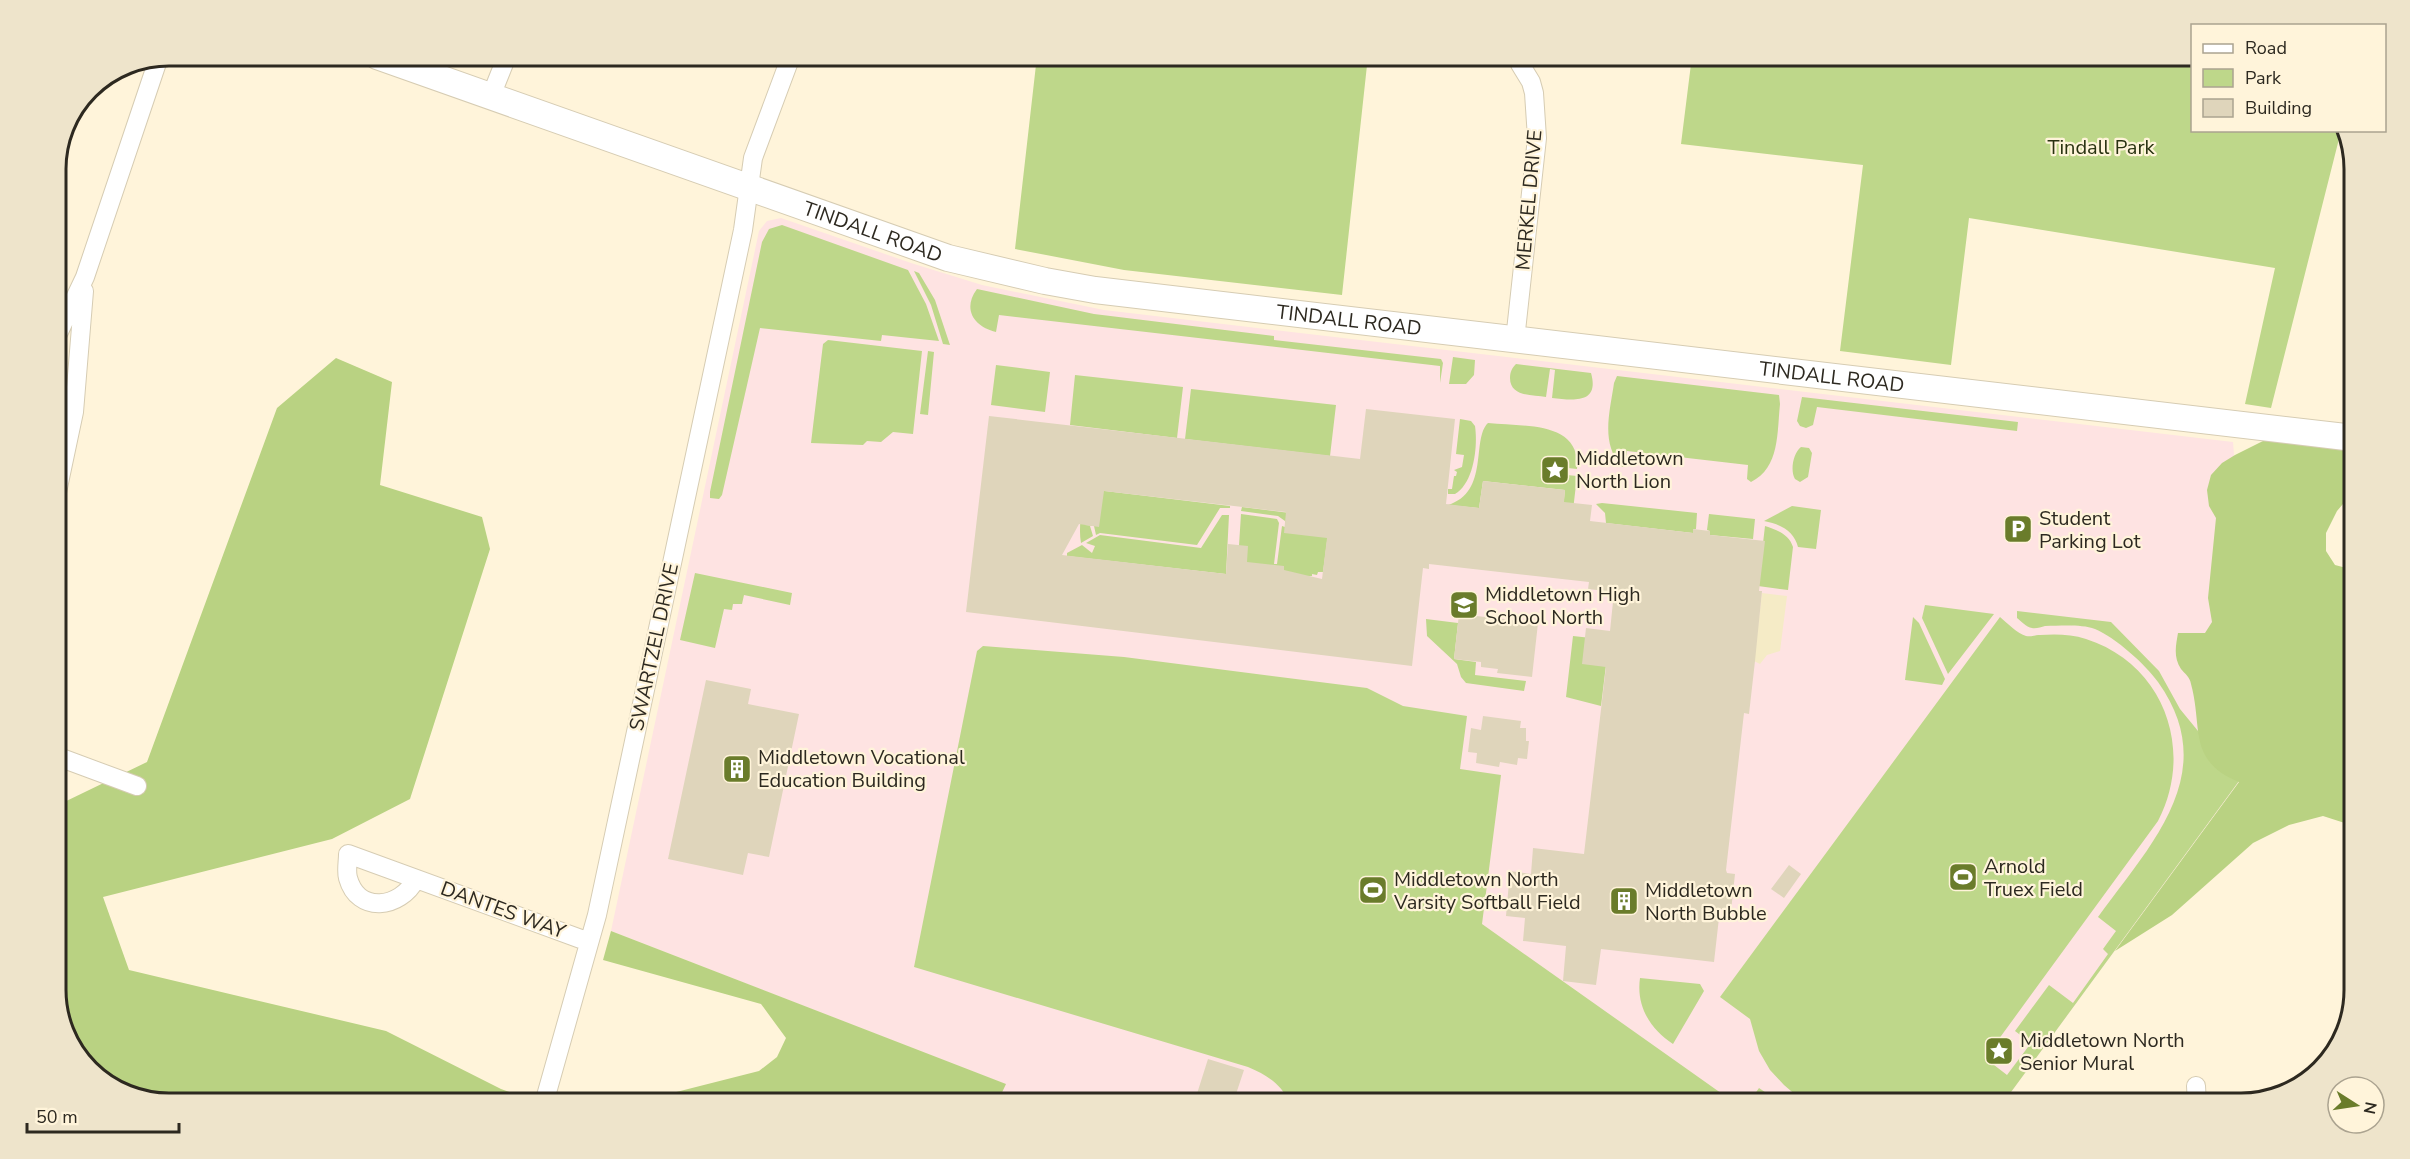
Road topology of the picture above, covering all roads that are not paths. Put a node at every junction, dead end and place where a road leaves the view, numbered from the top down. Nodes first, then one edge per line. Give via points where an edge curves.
1 (406, 66) edge
2 (503, 66) edge
3 (787, 66) edge
4 (1521, 66) edge
5 (156, 67) edge
6 (491, 96) junction
7 (749, 188) junction
8 (85, 277) junction
9 (66, 317) edge
10 (1515, 340) junction
11 (2344, 437) edge
12 (66, 438) edge
13 (66, 760) edge
14 (137, 786) dead end
15 (416, 879) dead end
16 (589, 942) junction
17 (547, 1093) edge

1 - 6 street, TINDALL ROAD
2 - 6 street
3 - 7 street, SWARTZEL DRIVE via 753,158
4 - 10 street, MERKEL DRIVE via 1534,93 1537,138
5 - 8 street
6 - 7 street, TINDALL ROAD
7 - 10 street, TINDALL ROAD via 948,258 1045,281
7 - 16 street, SWARTZEL DRIVE
8 - 9 street
8 - 12 street via 74,412
10 - 11 street, TINDALL ROAD
13 - 14 street
15 - 16 street, DANTES WAY
16 - 17 street, SWARTZEL DRIVE

